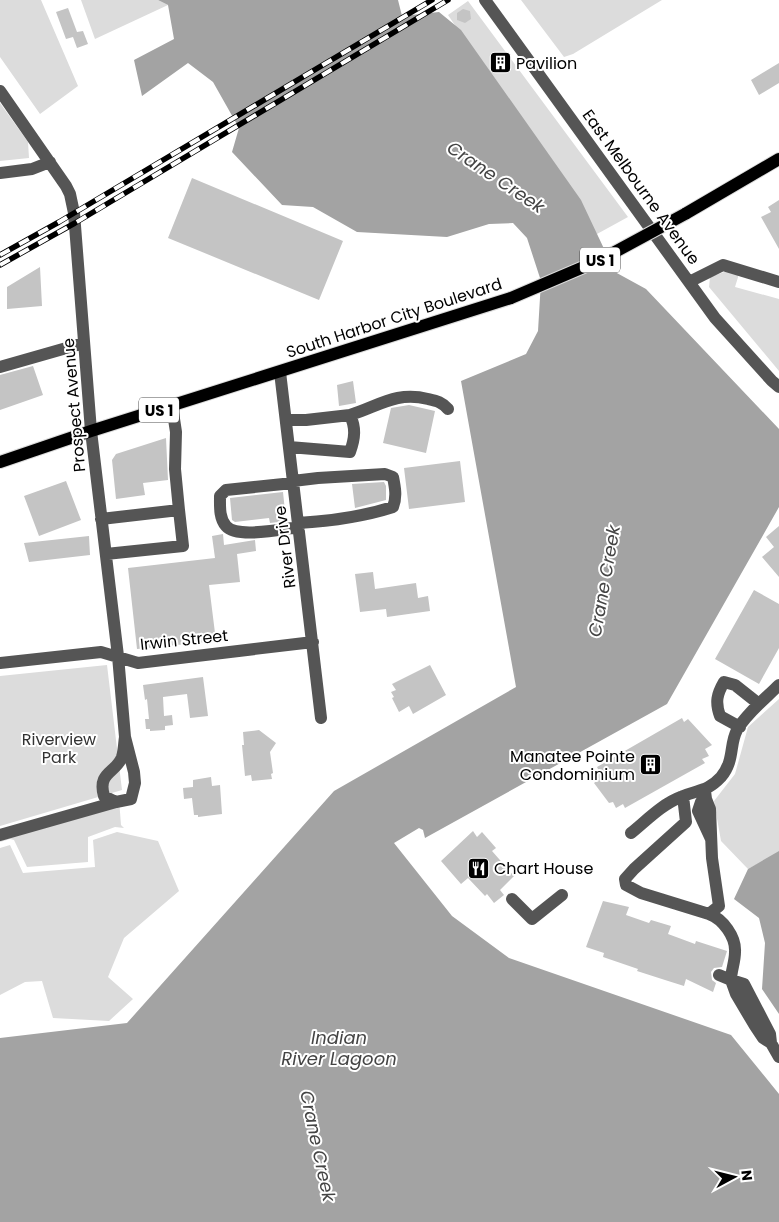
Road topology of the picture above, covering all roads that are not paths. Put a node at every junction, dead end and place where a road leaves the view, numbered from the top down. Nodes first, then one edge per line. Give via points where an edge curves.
1 (485, 0) edge
2 (0, 91) edge
3 (779, 159) edge
4 (50, 162) junction
5 (0, 173) edge
6 (689, 282) junction
7 (779, 282) edge
8 (84, 343) junction
9 (0, 367) edge
10 (280, 372) junction
11 (779, 387) edge
12 (172, 406) junction
13 (448, 409) dead end
14 (350, 415) junction
15 (286, 420) junction
16 (91, 431) junction
17 (289, 447) junction
18 (0, 462) edge
19 (293, 482) junction
20 (179, 510) junction
21 (101, 519) junction
22 (299, 525) junction
23 (106, 554) junction
24 (313, 642) junction
25 (118, 656) junction
26 (0, 663) edge
27 (779, 685) edge
28 (760, 704) junction
29 (321, 718) dead end
30 (740, 727) junction
31 (125, 737) junction
32 (705, 795) junction
33 (683, 796) junction
34 (116, 802) junction
35 (631, 833) dead end
36 (0, 835) edge
37 (562, 895) dead end
38 (512, 899) dead end
39 (714, 910) junction
40 (779, 1057) edge

1 - 6 street, East Melbourne Avenue
2 - 4 street, Prospect Avenue
3 - 10 main road, South Harbor City Boulevard / US 1, bridge via 600,260 511,298
4 - 5 street via 32,169
4 - 8 street, Prospect Avenue via 70,194 74,213
6 - 7 street via 723,265
6 - 11 street, East Melbourne Avenue via 715,318
8 - 9 street
8 - 16 street, Prospect Avenue
10 - 12 main road, South Harbor City Boulevard / US 1
10 - 15 street, River Drive
12 - 16 main road, South Harbor City Boulevard / US 1
12 - 20 street
13 - 14 street via 442,402 403,396
14 - 15 street
14 - 17 street via 355,438 350,452
15 - 17 street, River Drive
16 - 18 main road, South Harbor City Boulevard / US 1
16 - 21 street, Prospect Avenue
17 - 19 street, River Drive
19 - 22 street, River Drive
19 - 22 street via 226,490 220,496 220,513 225,526 232,531 252,532
19 - 22 street via 385,474 393,477 396,493 393,507 370,514
20 - 21 street
20 - 23 street via 183,546
21 - 23 street, Prospect Avenue
22 - 24 street, River Drive
23 - 25 street, Prospect Avenue
24 - 25 street, Irwin Street via 138,662
24 - 29 street, River Drive
25 - 26 street, Irwin Street via 101,652
25 - 31 street, Prospect Avenue
27 - 28 street
28 - 30 street
28 - 30 street via 735,685 724,682 717,693 716,706 720,716
30 - 32 street via 730,761
31 - 34 street, Prospect Avenue via 135,783 130,799
31 - 34 street, Prospect Avenue via 122,758 108,771 103,786 104,796
32 - 33 street
32 - 39 street via 712,825
33 - 35 street
33 - 39 street via 686,822 634,869 625,879 626,885 641,893
34 - 36 street
37 - 38 street via 532,919
39 - 40 street via 726,927 736,951 731,970 725,978

